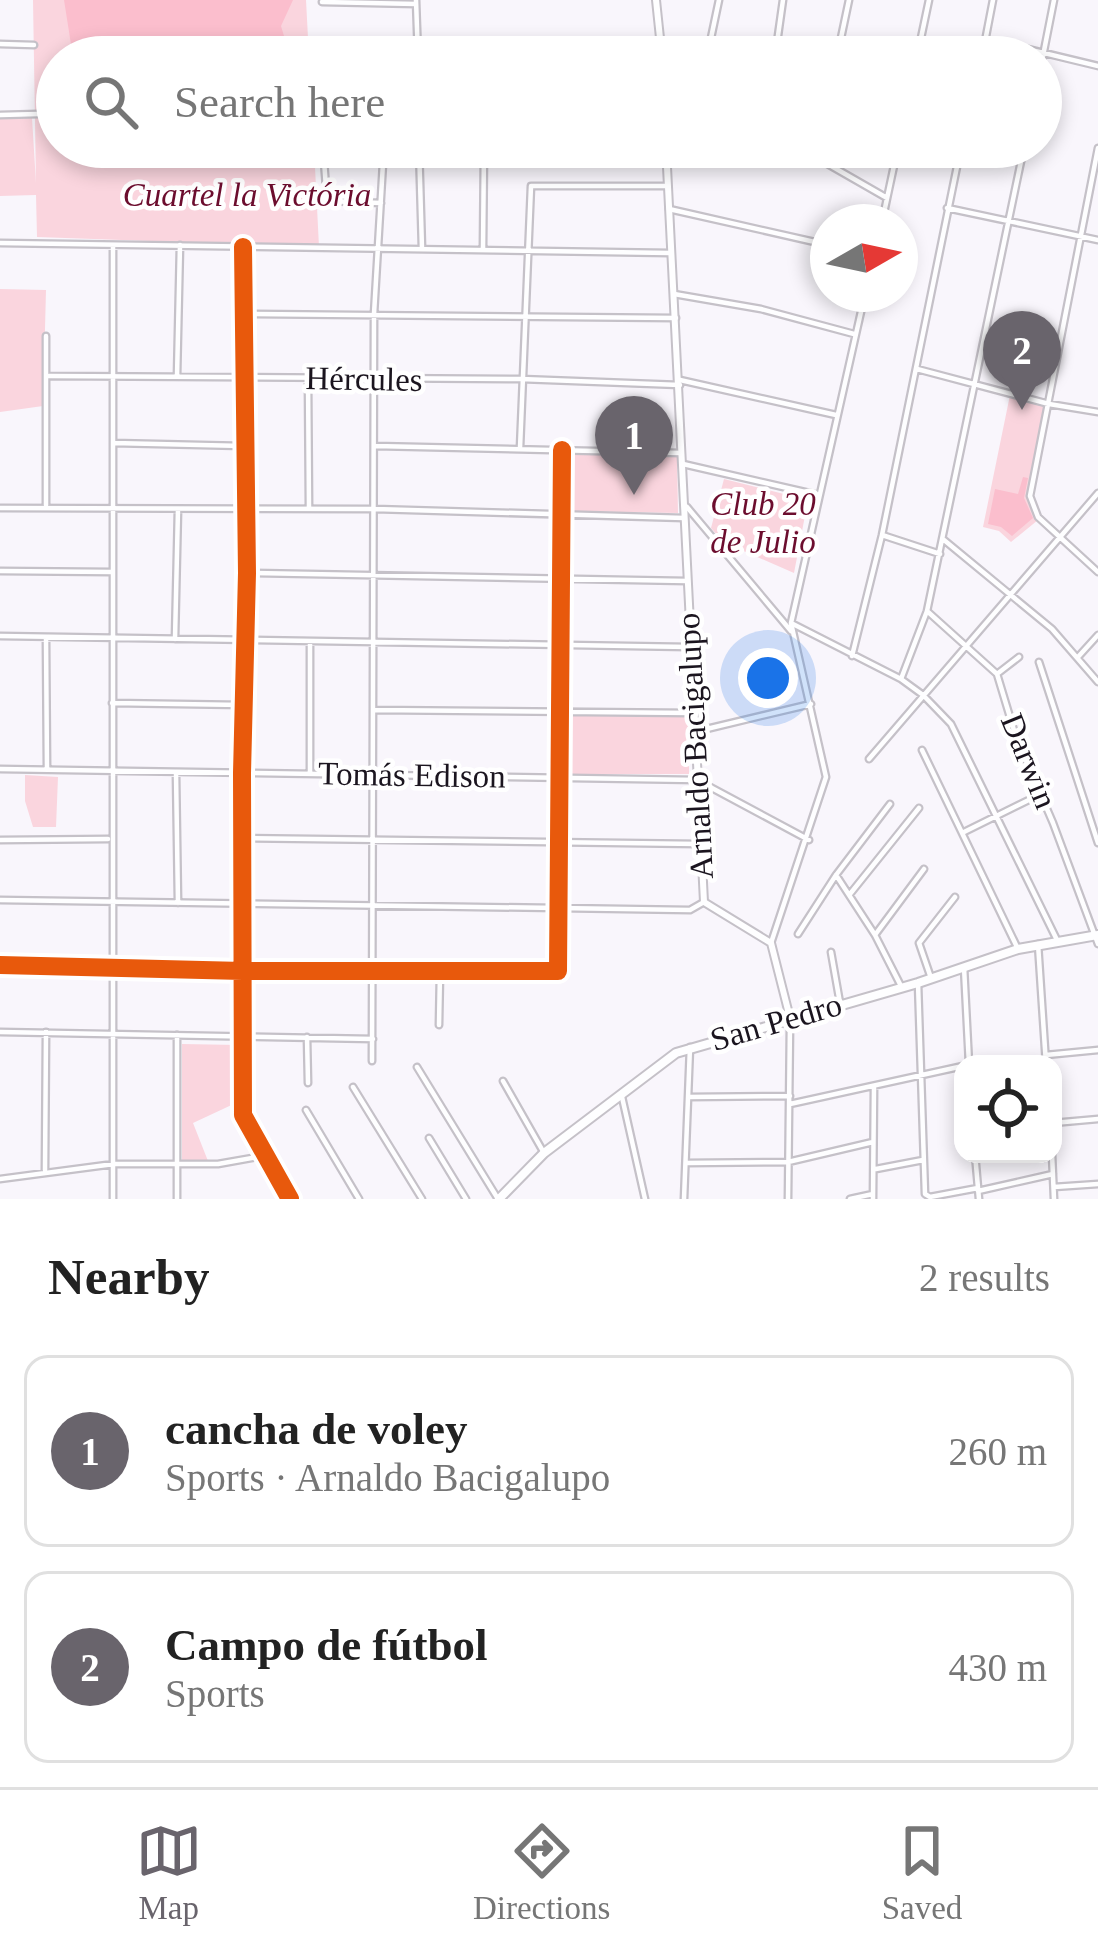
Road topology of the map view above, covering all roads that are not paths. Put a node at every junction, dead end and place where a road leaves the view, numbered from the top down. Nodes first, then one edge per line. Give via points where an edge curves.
1 (656, 0) edge
2 (719, 0) edge
3 (783, 0) edge
4 (849, 0) edge
5 (929, 0) edge
6 (993, 0) edge
7 (1054, 0) edge
8 (322, 2) edge
9 (416, 2) edge
10 (417, 36) edge
11 (660, 36) edge
12 (711, 36) edge
13 (778, 36) edge
14 (841, 36) edge
15 (921, 36) edge
16 (987, 36) edge
17 (1047, 36) edge
18 (0, 44) edge
19 (34, 45) dead end
20 (1062, 56) edge
21 (1098, 66) edge
22 (0, 115) edge
23 (36, 115) edge
24 (1098, 148) edge
25 (324, 168) edge
26 (383, 168) edge
27 (419, 168) edge
28 (484, 168) edge
29 (667, 168) edge
30 (834, 168) edge
31 (893, 168) edge
32 (957, 168) edge
33 (1020, 168) edge
34 (668, 186) junction
35 (887, 198) junction
36 (382, 203) junction
37 (886, 204) edge
38 (947, 208) junction
39 (669, 209) junction
40 (1009, 221) junction
41 (1081, 237) junction
42 (1098, 240) edge
43 (810, 241) edge
44 (0, 243) edge
45 (113, 244) junction
46 (180, 245) junction
47 (243, 247) junction
48 (422, 250) junction
49 (483, 250) junction
50 (376, 251) junction
51 (527, 251) junction
52 (670, 253) junction
53 (674, 294) junction
54 (860, 312) edge
55 (244, 314) junction
56 (374, 314) junction
57 (524, 316) junction
58 (676, 318) junction
59 (854, 334) junction
60 (46, 337) dead end
61 (916, 368) junction
62 (113, 375) junction
63 (49, 376) junction
64 (177, 377) junction
65 (244, 378) junction
66 (308, 378) junction
67 (521, 379) junction
68 (374, 381) junction
69 (680, 382) junction
70 (976, 383) junction
71 (1049, 404) junction
72 (1098, 412) edge
73 (836, 415) junction
74 (113, 443) junction
75 (244, 446) junction
76 (375, 446) junction
77 (520, 448) junction
78 (562, 450) junction
79 (681, 453) junction
80 (682, 464) junction
81 (1098, 493) edge
82 (818, 495) junction
83 (683, 503) junction
84 (46, 507) junction
85 (0, 508) edge
86 (113, 508) junction
87 (178, 509) junction
88 (309, 509) junction
89 (375, 509) junction
90 (244, 510) junction
91 (560, 516) junction
92 (684, 518) junction
93 (881, 535) junction
94 (1059, 537) junction
95 (944, 540) junction
96 (940, 554) junction
97 (0, 571) edge
98 (112, 572) junction
99 (1098, 572) edge
100 (247, 573) junction
101 (374, 575) junction
102 (560, 579) junction
103 (687, 581) junction
104 (1009, 596) junction
105 (927, 611) junction
106 (791, 627) junction
107 (1098, 635) edge
108 (0, 636) edge
109 (46, 638) junction
110 (111, 639) junction
111 (175, 639) junction
112 (244, 640) junction
113 (310, 641) junction
114 (373, 642) junction
115 (559, 646) junction
116 (968, 646) junction
117 (689, 647) junction
118 (852, 656) junction
119 (1019, 657) dead end
120 (1078, 657) junction
121 (1039, 662) dead end
122 (997, 674) junction
123 (901, 679) junction
124 (1098, 682) edge
125 (923, 695) junction
126 (112, 704) junction
127 (811, 704) junction
128 (244, 705) junction
129 (374, 710) junction
130 (559, 712) junction
131 (693, 713) junction
132 (694, 732) junction
133 (922, 750) dead end
134 (869, 759) dead end
135 (0, 769) edge
136 (47, 770) junction
137 (111, 771) junction
138 (176, 772) junction
139 (310, 772) junction
140 (373, 772) junction
141 (242, 773) junction
142 (558, 778) junction
143 (697, 780) junction
144 (1041, 794) junction
145 (890, 804) dead end
146 (919, 808) dead end
147 (997, 815) junction
148 (962, 833) junction
149 (243, 838) junction
150 (111, 839) junction
151 (0, 840) edge
152 (808, 840) junction
153 (373, 841) junction
154 (1098, 843) edge
155 (558, 844) junction
156 (699, 844) junction
157 (924, 869) dead end
158 (836, 874) junction
159 (850, 894) junction
160 (956, 897) dead end
161 (0, 900) edge
162 (112, 902) junction
163 (704, 902) junction
164 (178, 903) junction
165 (243, 903) junction
166 (373, 907) junction
167 (559, 911) junction
168 (797, 934) dead end
169 (875, 935) junction
170 (1097, 938) edge
171 (1057, 940) junction
172 (772, 943) junction
173 (1038, 943) junction
174 (1018, 949) junction
175 (831, 952) dead end
176 (0, 965) edge
177 (111, 967) junction
178 (964, 967) junction
179 (243, 971) junction
180 (374, 971) junction
181 (440, 973) junction
182 (931, 979) junction
183 (918, 983) junction
184 (901, 986) junction
185 (839, 1003) junction
186 (790, 1018) junction
187 (439, 1025) dead end
188 (46, 1032) junction
189 (0, 1033) edge
190 (112, 1034) junction
191 (177, 1035) junction
192 (243, 1037) junction
193 (308, 1037) junction
194 (373, 1039) junction
195 (690, 1047) junction
196 (1098, 1050) edge
197 (1046, 1054) joint
198 (966, 1055) edge
199 (372, 1061) dead end
200 (417, 1067) dead end
201 (954, 1068) edge
202 (920, 1077) junction
203 (503, 1081) dead end
204 (308, 1083) dead end
205 (353, 1087) dead end
206 (874, 1087) junction
207 (622, 1097) junction
208 (688, 1097) junction
209 (790, 1100) junction
210 (306, 1110) dead end
211 (1098, 1119) edge
212 (1062, 1122) edge
213 (429, 1138) dead end
214 (873, 1142) junction
215 (544, 1153) junction
216 (263, 1156) junction
217 (923, 1160) junction
218 (788, 1162) junction
219 (686, 1163) junction
220 (975, 1163) edge
221 (1052, 1163) edge
222 (113, 1164) junction
223 (178, 1165) junction
224 (873, 1170) junction
225 (45, 1172) junction
226 (1053, 1174) junction
227 (0, 1179) edge
228 (1098, 1184) edge
229 (1054, 1187) junction
230 (978, 1193) edge
231 (873, 1197) edge
232 (932, 1198) edge
233 (112, 1199) edge
234 (177, 1199) edge
235 (290, 1199) edge
236 (359, 1199) edge
237 (422, 1199) edge
238 (466, 1199) edge
239 (499, 1199) edge
240 (645, 1199) edge
241 (684, 1199) edge
242 (788, 1199) edge
243 (850, 1199) edge
244 (1054, 1199) edge

1 - 11 street
2 - 12 street
3 - 13 street
4 - 14 street
5 - 15 street
6 - 16 street
7 - 17 street
8 - 9 street
9 - 10 street
18 - 19 street
20 - 21 street
22 - 23 street
24 - 41 street
25 - 36 street via 327,201
26 - 36 street
27 - 48 street
28 - 49 street
29 - 34 street, Arnaldo Bacigalupo
30 - 35 street
31 - 35 street
32 - 38 street
33 - 40 street
34 - 39 street, Arnaldo Bacigalupo
34 - 51 street via 531,186
35 - 37 street
36 - 50 street
38 - 40 street
38 - 61 street
39 - 43 street
39 - 52 street, Arnaldo Bacigalupo
40 - 41 street
40 - 70 street
41 - 42 street
41 - 71 street
44 - 45 street
45 - 46 street
45 - 62 street
46 - 47 street
46 - 64 street
47 - 50 street
47 - 55 street
48 - 49 street
48 - 50 street
49 - 51 street
50 - 56 street
51 - 52 street
51 - 57 street
52 - 53 street, Arnaldo Bacigalupo
53 - 58 street, Arnaldo Bacigalupo
53 - 59 street
54 - 59 street
55 - 56 street
55 - 65 street
56 - 57 street
56 - 68 street
57 - 58 street
57 - 67 street
58 - 69 street, Arnaldo Bacigalupo
59 - 73 street
60 - 63 street
61 - 70 street
61 - 93 street
62 - 63 street, Hércules
62 - 64 street, Hércules
62 - 74 street
63 - 84 street
64 - 65 street, Hércules
65 - 66 street, Hércules
65 - 75 street
66 - 68 street, Hércules
66 - 88 street
67 - 68 street, Hércules
67 - 69 street, Hércules
67 - 77 street
68 - 76 street
69 - 73 street, Hércules
69 - 79 street, Arnaldo Bacigalupo
70 - 71 street
70 - 95 street
71 - 72 street
71 - 94 street via 1030,497
73 - 82 street
74 - 75 street
74 - 86 street
75 - 90 street
76 - 77 street
76 - 89 street
77 - 78 street
78 - 79 street
78 - 91 street
79 - 80 street, Arnaldo Bacigalupo
80 - 82 street
80 - 83 street, Arnaldo Bacigalupo
81 - 94 street
82 - 106 street
83 - 92 street, Arnaldo Bacigalupo
83 - 106 street
84 - 85 street
84 - 86 street
86 - 87 street
86 - 98 street
87 - 90 street
87 - 111 street
88 - 89 street
88 - 90 street
89 - 91 street
89 - 101 street
90 - 100 street
91 - 92 street
91 - 102 street
92 - 103 street, Arnaldo Bacigalupo
93 - 96 street
93 - 118 street
94 - 99 street
94 - 104 street
95 - 96 street
95 - 104 street
96 - 105 street
97 - 98 street
98 - 110 street
100 - 101 street
100 - 112 street
101 - 102 street
101 - 114 street
102 - 103 street
102 - 115 street
103 - 117 street, Arnaldo Bacigalupo
104 - 116 street
104 - 120 street
105 - 116 street, Darwin
105 - 123 street
106 - 118 street
106 - 127 street
107 - 120 street
108 - 109 street
109 - 110 street
109 - 136 street
110 - 111 street
110 - 126 street
111 - 112 street
112 - 113 street
112 - 128 street
113 - 114 street
113 - 139 street
114 - 115 street
114 - 129 street
115 - 117 street
115 - 130 street
116 - 122 street, Darwin
116 - 125 street
117 - 131 street, Arnaldo Bacigalupo
118 - 123 street
119 - 122 street
120 - 124 street
121 - 154 street
122 - 144 street, Darwin
123 - 125 street
125 - 134 street
125 - 147 street via 961,737
126 - 128 street
126 - 137 street
127 - 132 street
127 - 152 street via 826,777
128 - 141 street
129 - 130 street
129 - 140 street
130 - 131 street
130 - 142 street
131 - 132 street, Arnaldo Bacigalupo
132 - 143 street, Arnaldo Bacigalupo
133 - 148 street
135 - 136 street, Tomás Edison
136 - 137 street, Tomás Edison
137 - 138 street, Tomás Edison
137 - 150 street
138 - 141 street, Tomás Edison
138 - 164 street
139 - 140 street, Tomás Edison
139 - 141 street, Tomás Edison
140 - 142 street, Tomás Edison
140 - 153 street
141 - 149 street
142 - 143 street, Tomás Edison
142 - 155 street
143 - 152 street, Tomás Edison
143 - 156 street, Arnaldo Bacigalupo
144 - 147 street
144 - 170 street, Darwin
145 - 158 street
146 - 159 street
147 - 148 street
147 - 171 street
148 - 174 street
149 - 153 street
149 - 165 street
150 - 151 street
150 - 162 street
152 - 172 street
153 - 155 street
153 - 166 street
155 - 156 street
155 - 167 street
156 - 163 street, Arnaldo Bacigalupo
157 - 169 street
158 - 159 street
158 - 168 street
159 - 169 street
160 - 182 street via 919,943
161 - 162 street
162 - 164 street
162 - 177 street
163 - 167 street via 690,910
163 - 172 street, Arnaldo Bacigalupo
164 - 165 street
165 - 166 street
165 - 179 street
166 - 167 street
166 - 180 street
167 - 181 street via 554,974
169 - 184 street
170 - 171 main road, San Pedro
171 - 173 main road, San Pedro
172 - 186 street
173 - 174 main road, San Pedro
173 - 197 street
174 - 178 main road, San Pedro
175 - 185 street
176 - 177 street
177 - 179 street
177 - 190 street
178 - 182 main road, San Pedro
178 - 198 street
179 - 180 street
179 - 192 street
180 - 181 street
180 - 194 street
181 - 187 street
182 - 183 main road, San Pedro
183 - 184 main road, San Pedro
183 - 202 street
184 - 185 main road, San Pedro
185 - 186 main road, San Pedro
186 - 195 main road, San Pedro
186 - 209 street
188 - 189 street
188 - 190 street
188 - 225 street
190 - 191 street
190 - 222 street
191 - 192 street
191 - 223 street
192 - 193 street
192 - 216 street via 244,1121
193 - 194 street
193 - 204 street
194 - 199 street
195 - 207 main road, San Pedro
195 - 208 street
196 - 197 street
200 - 239 street
201 - 202 street
202 - 206 street
202 - 217 street
203 - 215 street
205 - 237 street
206 - 209 street
206 - 214 street
207 - 215 main road, San Pedro
207 - 240 street
208 - 209 street
208 - 219 street
209 - 218 street
210 - 236 street
211 - 212 street
213 - 238 street
214 - 218 street
214 - 224 street
215 - 239 main road, San Pedro
216 - 223 street
216 - 235 street
217 - 224 street
217 - 232 street
218 - 219 street
218 - 242 street
219 - 241 street
220 - 230 street
221 - 226 street
222 - 223 street
222 - 225 street
222 - 233 street
223 - 234 street
224 - 231 street
225 - 227 street
226 - 229 street
226 - 230 street
228 - 229 street
229 - 244 street
230 - 232 street
231 - 243 street

